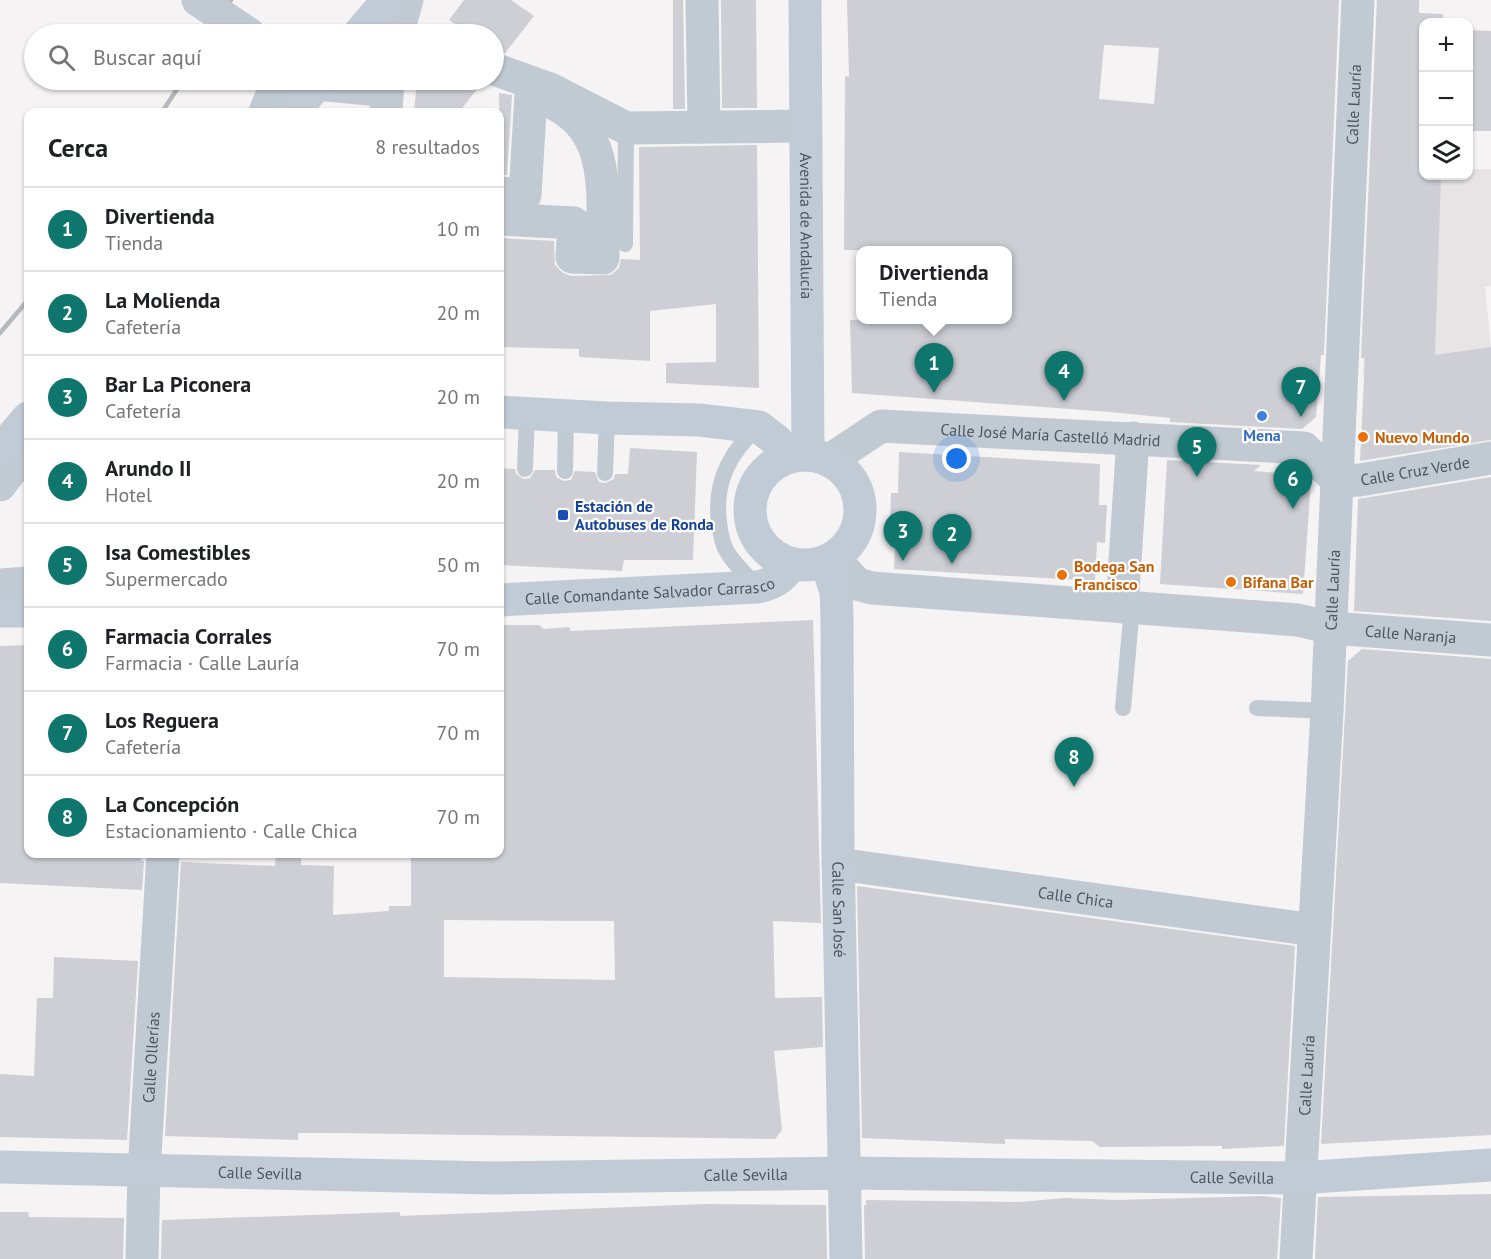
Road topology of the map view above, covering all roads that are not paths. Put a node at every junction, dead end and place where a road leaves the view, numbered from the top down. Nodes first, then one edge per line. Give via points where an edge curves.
1 (198, 0) edge
2 (388, 0) edge
3 (407, 0) edge
4 (702, 0) edge
5 (805, 0) edge
6 (1358, 0) edge
7 (234, 24) edge
8 (365, 24) edge
9 (400, 24) edge
10 (504, 73) edge
11 (274, 90) edge
12 (312, 90) edge
13 (387, 90) edge
14 (267, 108) edge
15 (296, 108) edge
16 (386, 108) edge
17 (704, 126) junction
18 (805, 126) junction
19 (626, 128) junction
20 (504, 193) edge
21 (504, 219) edge
22 (625, 244) dead end
23 (513, 412) edge
24 (566, 416) junction
25 (607, 418) junction
26 (24, 423) edge
27 (759, 427) junction
28 (1133, 438) junction
29 (0, 451) edge
30 (24, 453) edge
31 (809, 457) junction
32 (1491, 458) edge
33 (525, 469) dead end
34 (565, 471) dead end
35 (605, 473) dead end
36 (1338, 481) junction
37 (0, 484) edge
38 (829, 560) junction
39 (791, 564) junction
40 (24, 584) edge
41 (0, 585) edge
42 (758, 587) junction
43 (504, 600) edge
44 (1127, 607) junction
45 (24, 611) edge
46 (0, 612) edge
47 (1331, 628) junction
48 (1491, 640) edge
49 (1123, 708) dead end
50 (1257, 708) dead end
51 (1327, 711) junction
52 (163, 858) edge
53 (838, 864) junction
54 (1314, 930) junction
55 (1491, 1165) edge
56 (0, 1167) edge
57 (144, 1172) junction
58 (846, 1173) junction
59 (1299, 1178) junction
60 (142, 1259) edge
61 (846, 1259) edge
62 (1296, 1259) edge

1 - 7 street, bridge
2 - 8 street
3 - 9 street
4 - 17 street
5 - 18 street, Avenida de Andalucía
6 - 36 street, Calle Lauría
10 - 19 street via 550,89
11 - 14 street
12 - 15 street
13 - 16 street
17 - 18 street
17 - 19 street
18 - 31 street, Avenida de Andalucía
19 - 22 lane
20 - 21 street via 525,195 531,95 566,110 588,132 602,166 603,258 572,256 574,223
23 - 24 street
23 - 33 lane
24 - 25 street
24 - 34 lane
25 - 27 street via 699,420
25 - 35 lane
26 - 29 street
27 - 31 street
27 - 42 lane via 742,442 724,469 717,506 724,547
28 - 31 street, Calle José María Castelló Madrid via 881,426
28 - 36 street, Calle José María Castelló Madrid via 1304,448
28 - 44 street
30 - 37 street
31 - 38 street via 844,470 860,500 856,534 846,548
31 - 39 street via 771,466 759,478 751,495 753,530 775,557
32 - 36 street, Calle Cruz Verde
36 - 47 street, Calle Lauría
38 - 39 street via 809,566
38 - 44 street via 857,584 873,588
38 - 53 street, Calle San José via 837,617
39 - 42 street, Calle Comandante Salvador Carrasco via 772,584
40 - 41 street
42 - 43 street, Calle Comandante Salvador Carrasco
44 - 47 street via 1298,621
44 - 49 lane
45 - 46 street
47 - 48 street, Calle Naranja
47 - 51 street, Calle Lauría
50 - 51 lane
51 - 54 street, Calle Lauría
52 - 57 street, Calle Ollerías
53 - 54 street, Calle Chica
53 - 58 street, Calle San José
54 - 59 street, Calle Lauría
55 - 59 street, Calle Sevilla
56 - 57 street, Calle Sevilla
57 - 58 street, Calle Sevilla via 494,1178
57 - 60 street, Calle Ollerías
58 - 59 street, Calle Sevilla
58 - 61 street, Calle San José
59 - 62 street, Calle Lauría

